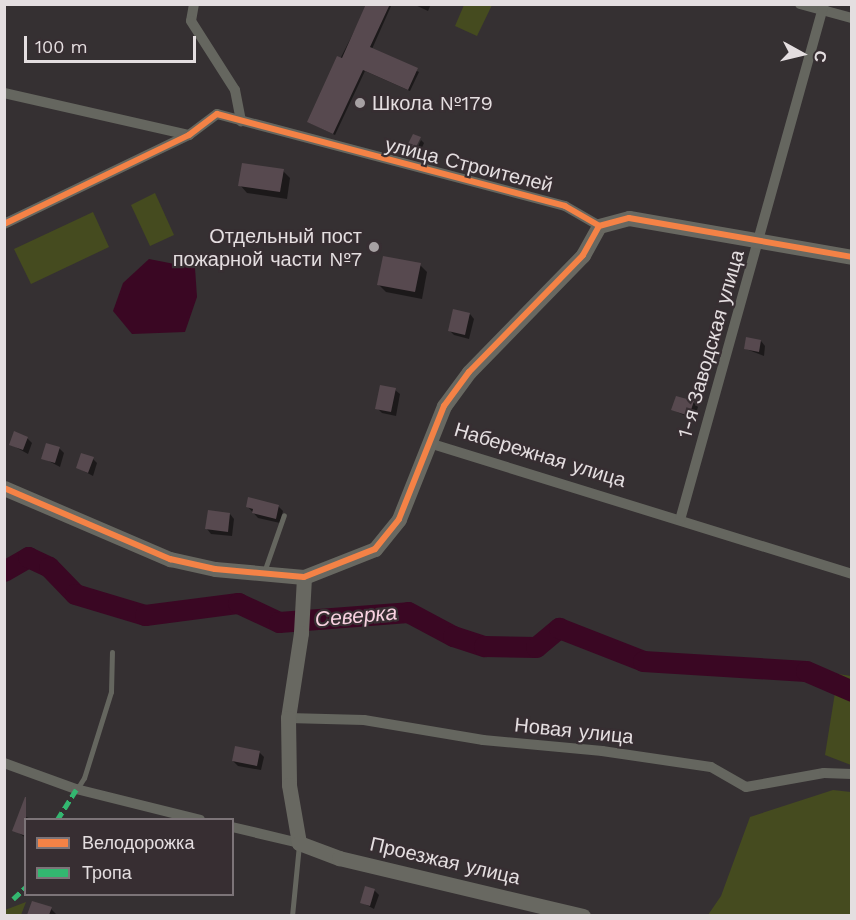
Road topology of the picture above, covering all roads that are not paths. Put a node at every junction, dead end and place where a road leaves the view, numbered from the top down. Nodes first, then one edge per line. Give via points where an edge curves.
1 (195, 4) edge
2 (800, 4) edge
3 (823, 7) edge
4 (852, 18) edge
5 (4, 93) edge
6 (241, 121) junction
7 (189, 135) junction
8 (143, 156) junction
9 (136, 169) dead end
10 (4, 224) edge
11 (599, 226) junction
12 (759, 241) junction
13 (852, 257) edge
14 (429, 443) junction
15 (4, 488) edge
16 (285, 514) dead end
17 (680, 520) junction
18 (264, 573) junction
19 (852, 574) edge
20 (303, 577) junction
21 (112, 652) dead end
22 (288, 718) junction
23 (4, 763) edge
24 (852, 774) edge
25 (76, 789) junction
26 (196, 818) edge
27 (234, 827) edge
28 (298, 843) junction
29 (292, 915) edge
30 (583, 915) edge

1 - 6 street via 191,21 235,90
2 - 3 street
3 - 4 street
3 - 12 street, 1-я Заводская улица
5 - 7 street
6 - 7 street, улица Строителей via 217,114
6 - 11 street, улица Строителей via 565,206
7 - 8 street
8 - 9 lane
8 - 10 street
11 - 12 street via 629,218
11 - 14 street via 584,255 469,372 444,406
12 - 13 street
12 - 17 street, 1-я Заводская улица
14 - 17 street, Набережная улица
14 - 20 street, Набережная улица via 399,519 375,549
15 - 18 street, Набережная улица via 170,558 215,569
16 - 18 lane
17 - 19 street, Набережная улица
18 - 20 street, Набережная улица
20 - 22 street via 304,610
21 - 25 lane via 111,692 84,778
22 - 24 street, Новая улица via 364,720 483,740 646,757 711,767 746,787 824,773
22 - 28 street via 289,785
23 - 25 street
25 - 26 street
27 - 28 street
28 - 29 lane
28 - 30 street, Проезжая улица via 339,858

